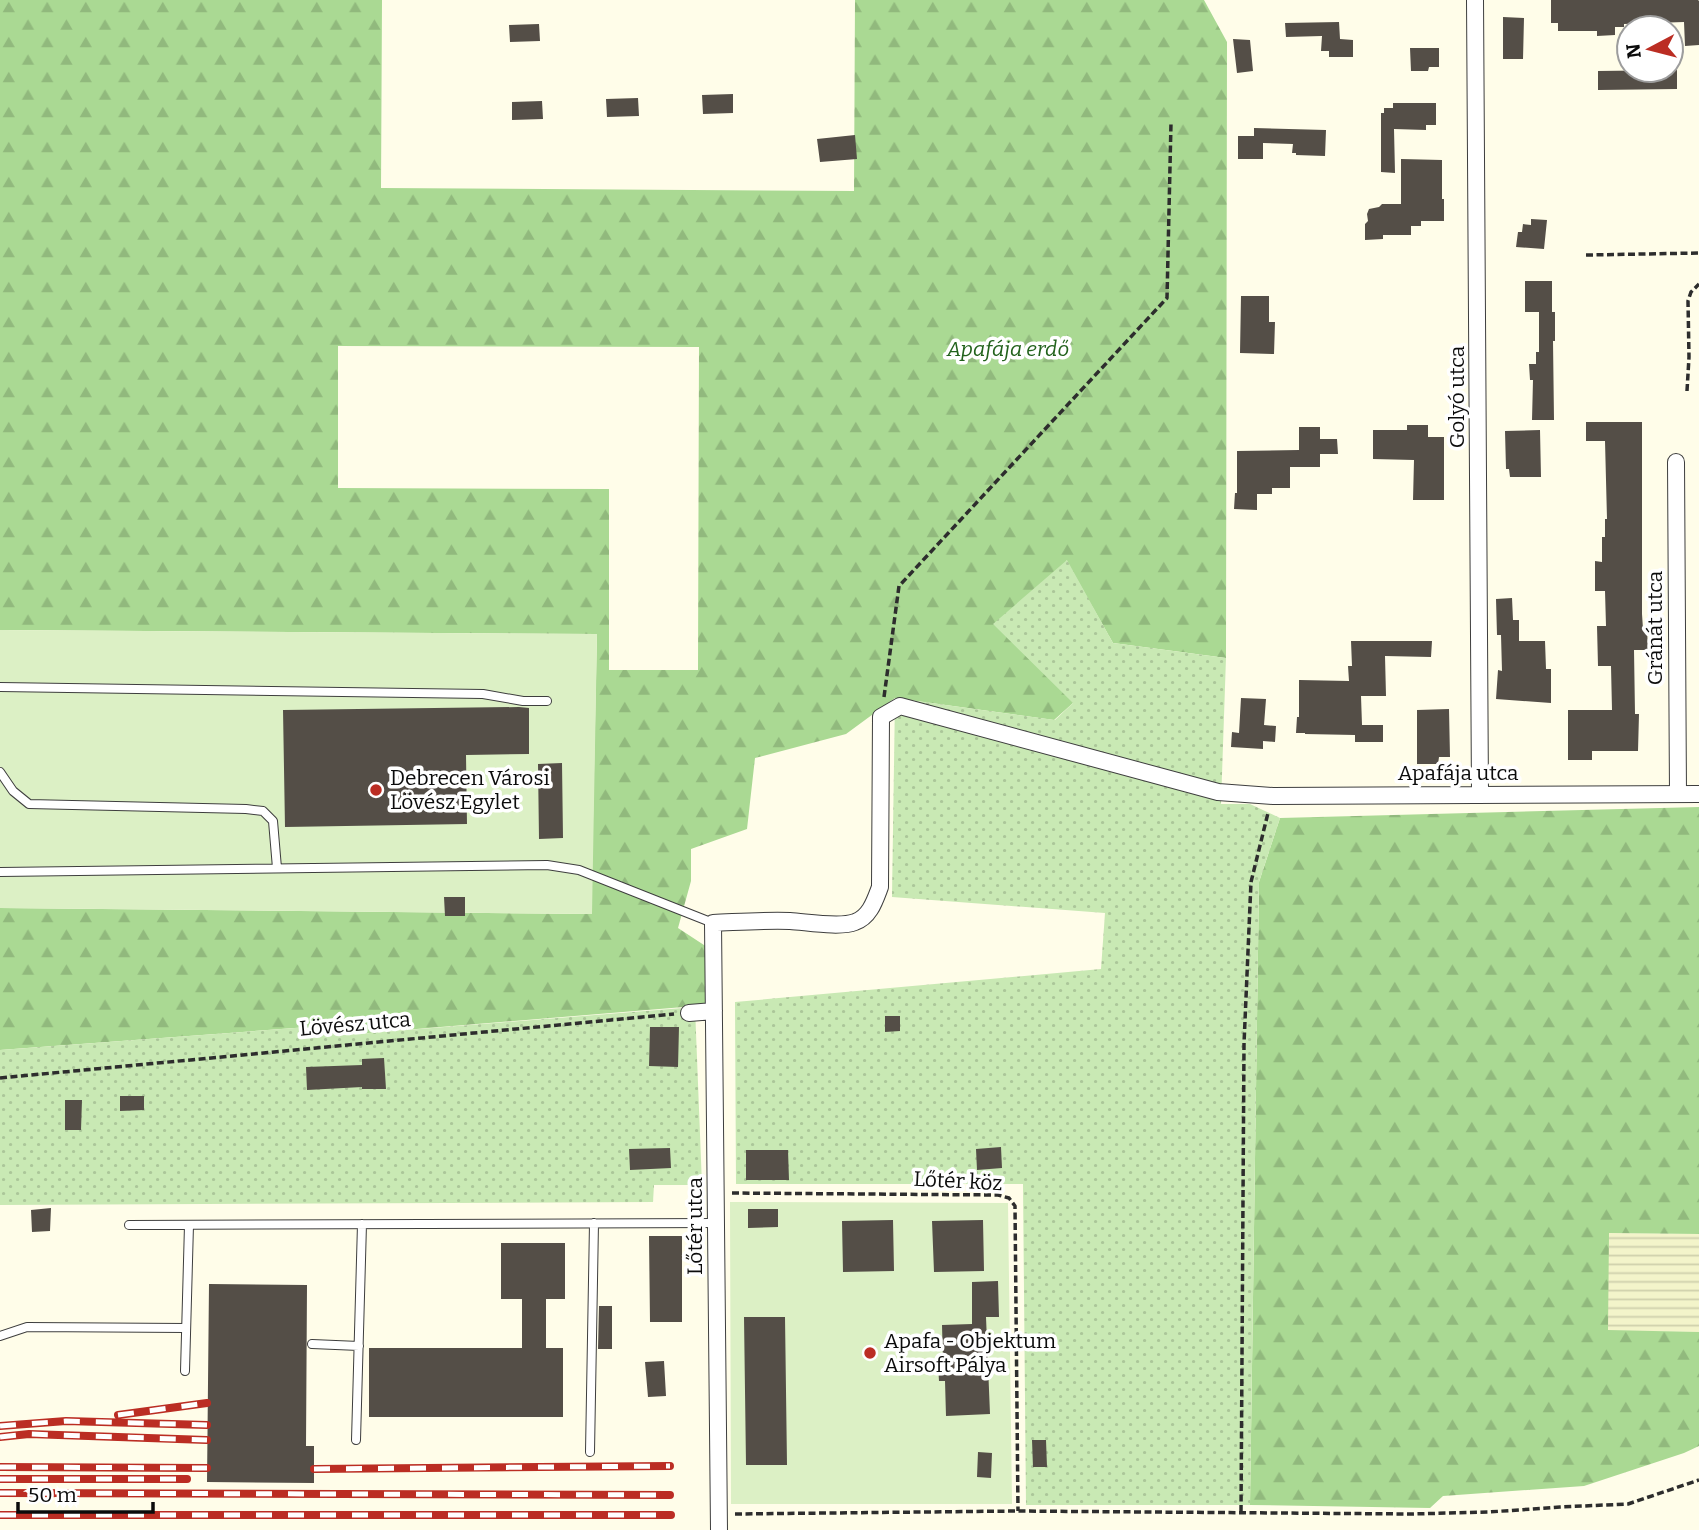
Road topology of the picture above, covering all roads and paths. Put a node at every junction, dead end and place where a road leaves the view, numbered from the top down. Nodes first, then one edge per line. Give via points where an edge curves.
1 (1475, 0) edge
2 (1171, 123) dead end
3 (1699, 253) edge
4 (1587, 255) dead end
5 (1699, 284) edge
6 (1687, 391) dead end
7 (1676, 463) dead end
8 (0, 687) edge
9 (547, 701) dead end
10 (881, 717) junction
11 (0, 772) edge
12 (1480, 794) junction
13 (1678, 794) junction
14 (1699, 794) edge
15 (1273, 796) junction
16 (277, 868) junction
17 (0, 872) edge
18 (713, 923) junction
19 (713, 1011) junction
20 (690, 1013) joint
21 (0, 1078) edge
22 (716, 1192) junction
23 (594, 1223) junction
24 (716, 1223) junction
25 (362, 1224) junction
26 (128, 1225) dead end
27 (189, 1225) junction
28 (186, 1328) junction
29 (0, 1336) edge
30 (312, 1344) dead end
31 (359, 1346) junction
32 (185, 1371) dead end
33 (356, 1440) dead end
34 (590, 1452) dead end
35 (1699, 1480) edge
36 (1018, 1511) junction
37 (1241, 1512) junction
38 (719, 1522) edge

1 - 12 street, Golyó utca
2 - 10 path via 1167,298 899,586
3 - 4 path
5 - 6 path via 1688,301
7 - 13 street, Gránát utca
8 - 9 lane via 483,694
10 - 15 street, Apafája utca via 900,706 1218,793
10 - 18 street via 880,887 865,916 855,922 831,924
11 - 16 lane via 29,804 263,811 273,821
12 - 13 street, Apafája utca
12 - 15 street, Apafája utca
13 - 14 street, Apafája utca
15 - 37 path via 1251,882 1244,1044
16 - 17 lane
16 - 18 lane via 547,865 579,870
18 - 19 street, Lőtér utca
19 - 20 street
19 - 22 street, Lőtér utca
20 - 21 path, Lövész utca
22 - 24 street, Lőtér utca
22 - 36 path, Lőtér köz via 1009,1198 1015,1206
23 - 24 lane
23 - 25 lane
23 - 34 lane
24 - 38 street, Lőtér utca
25 - 27 lane
25 - 31 lane
26 - 27 lane
27 - 28 lane
28 - 29 lane via 27,1327
28 - 32 lane
30 - 31 lane
31 - 33 lane
35 - 37 path via 1628,1504 1411,1514
36 - 37 path
36 - 38 path

